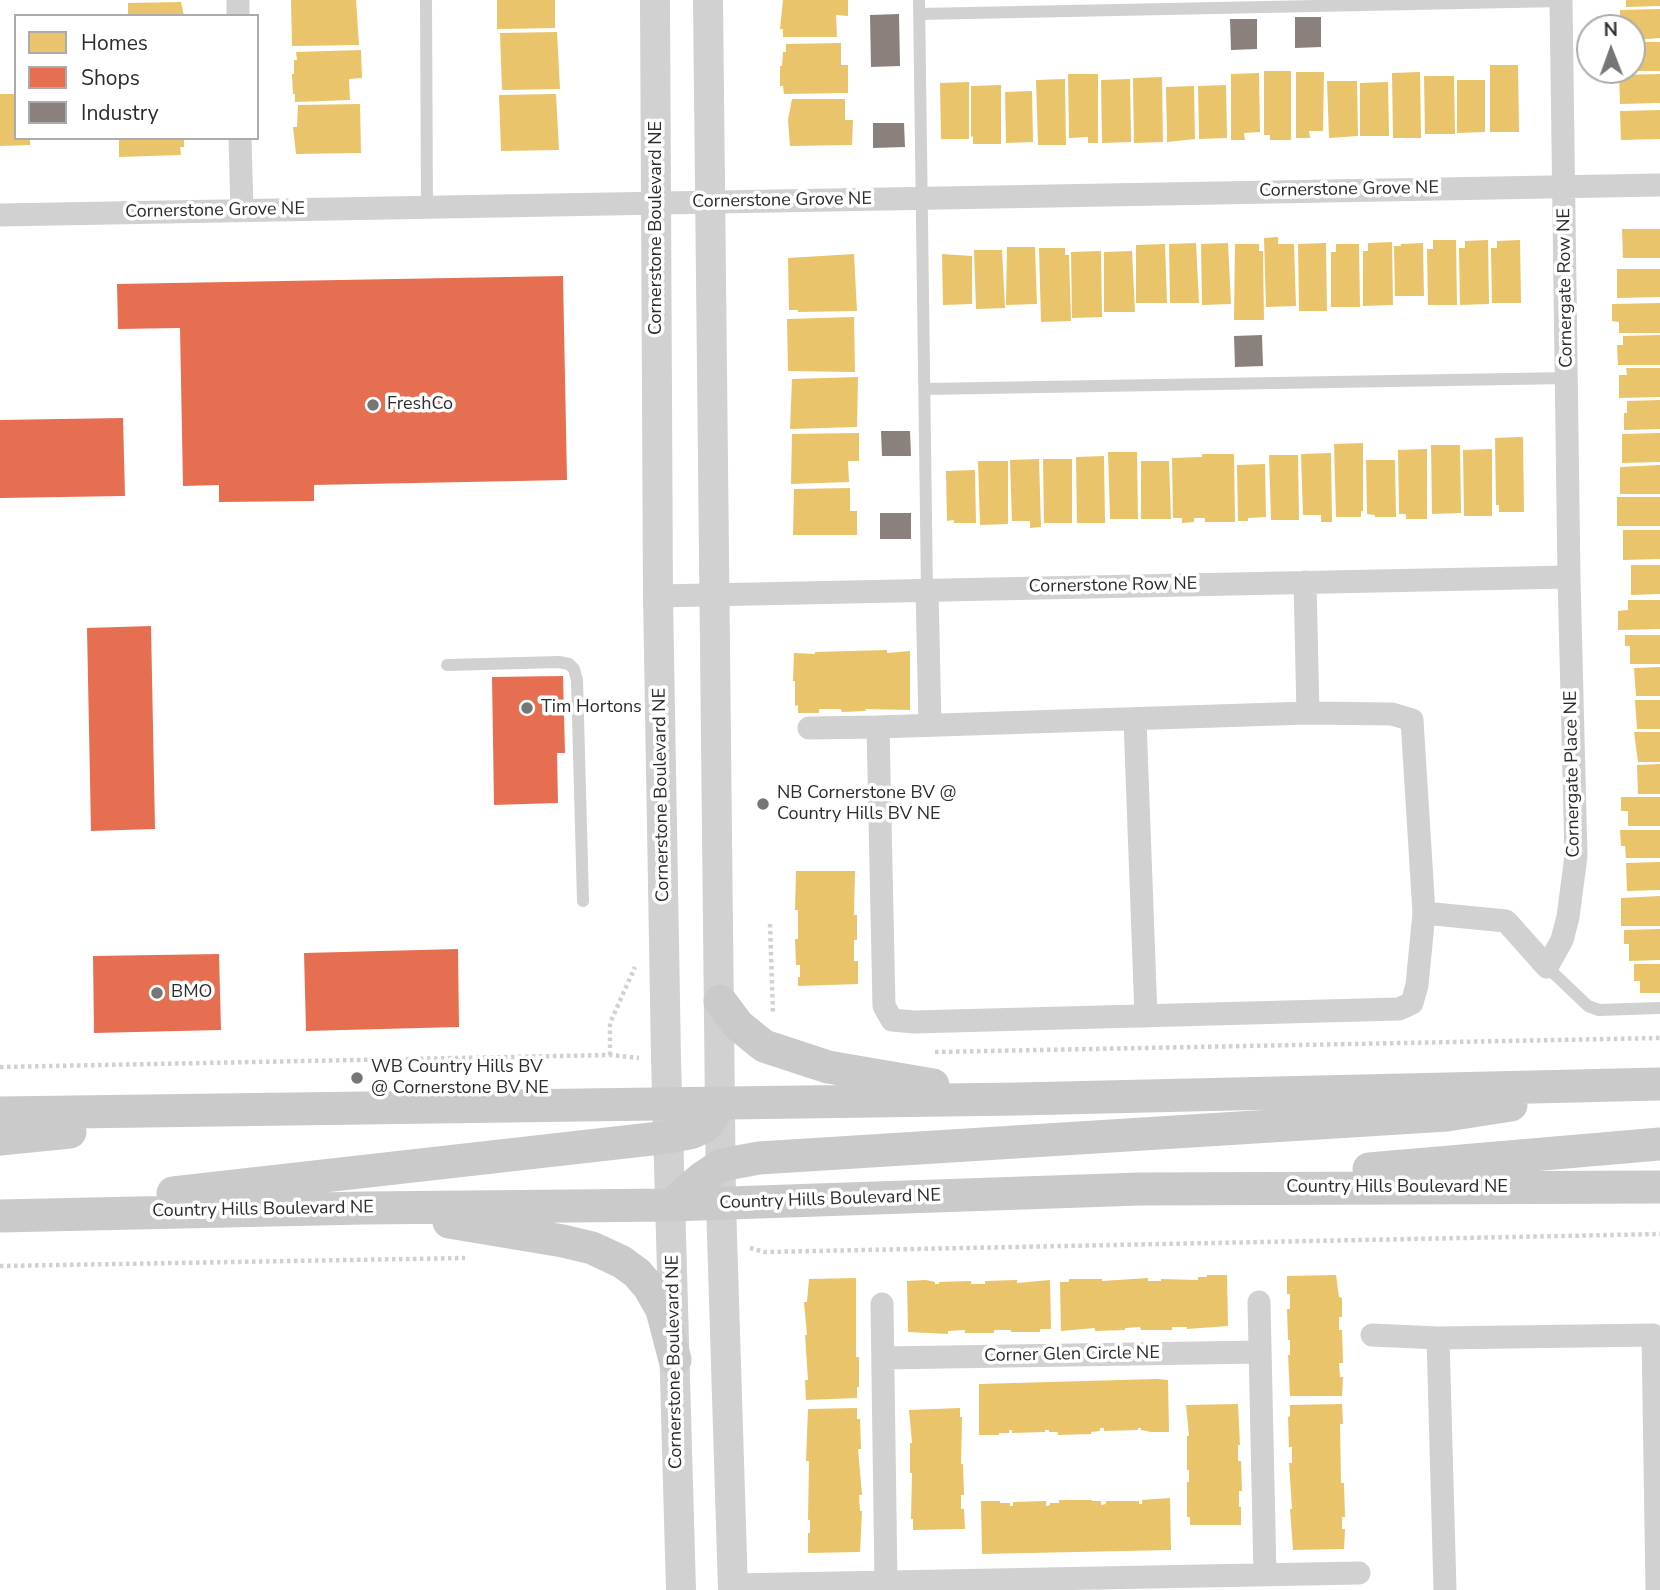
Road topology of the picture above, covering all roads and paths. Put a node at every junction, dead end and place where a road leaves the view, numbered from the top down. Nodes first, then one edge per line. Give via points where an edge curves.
1 (426, 0) edge
2 (655, 0) edge
3 (708, 0) edge
4 (1561, 1) edge
5 (919, 7) edge
6 (240, 140) edge
7 (1660, 185) edge
8 (1564, 186) junction
9 (923, 198) junction
10 (711, 202) junction
11 (657, 203) junction
12 (427, 207) junction
13 (242, 210) junction
14 (0, 215) edge
15 (1568, 378) junction
16 (925, 389) junction
17 (1569, 577) junction
18 (1305, 583) junction
19 (927, 590) junction
20 (713, 594) junction
21 (658, 596) junction
22 (447, 665) dead end
23 (1308, 713) junction
24 (1135, 720) junction
25 (930, 724) junction
26 (878, 727) junction
27 (809, 728) dead end
28 (583, 901) dead end
29 (1424, 912) junction
30 (770, 924) dead end
31 (1547, 967) junction
32 (720, 1001) junction
33 (1660, 1008) edge
34 (1146, 1016) junction
35 (610, 1023) dead end
36 (773, 1027) dead end
37 (610, 1055) dead end
38 (1656, 1085) edge
39 (1019, 1099) junction
40 (721, 1103) junction
41 (667, 1104) junction
42 (182, 1111) junction
43 (0, 1113) edge
44 (669, 1137) junction
45 (0, 1139) edge
46 (1660, 1144) edge
47 (721, 1165) junction
48 (1660, 1187) edge
49 (1140, 1189) junction
50 (721, 1203) junction
51 (671, 1205) junction
52 (364, 1208) junction
53 (0, 1214) edge
54 (1660, 1234) edge
55 (722, 1247) junction
56 (468, 1258) dead end
57 (0, 1266) edge
58 (1259, 1303) dead end
59 (882, 1304) dead end
60 (1372, 1335) dead end
61 (1438, 1338) junction
62 (1260, 1352) junction
63 (883, 1358) junction
64 (675, 1360) junction
65 (1359, 1573) dead end
66 (1265, 1575) junction
67 (886, 1582) junction
68 (1144, 1584) edge
69 (733, 1587) edge
70 (681, 1590) edge
71 (1445, 1590) edge
72 (1657, 1590) edge

1 - 12 lane
2 - 11 street, Cornerstone Boulevard NE
3 - 10 street
4 - 5 lane
4 - 8 street, Cornergate Row NE
5 - 9 lane
6 - 13 street
7 - 8 street, Cornerstone Grove NE
8 - 9 street, Cornerstone Grove NE
8 - 15 street, Cornergate Row NE
9 - 10 street, Cornerstone Grove NE
9 - 16 lane
10 - 11 street, Cornerstone Grove NE
10 - 20 street
11 - 12 street, Cornerstone Grove NE
11 - 21 street, Cornerstone Boulevard NE
12 - 13 street, Cornerstone Grove NE
13 - 14 street, Cornerstone Grove NE
15 - 16 lane
15 - 17 street, Cornergate Row NE
16 - 19 lane
17 - 18 street, Cornerstone Row NE
17 - 31 street, Cornergate Place NE via 1576,856 1568,918
18 - 19 street, Cornerstone Row NE
18 - 23 street
19 - 20 street, Cornerstone Row NE
19 - 25 street
20 - 21 street, Cornerstone Row NE
20 - 32 street
21 - 41 street, Cornerstone Boulevard NE
22 - 28 lane via 559,662 574,669
23 - 24 street
23 - 29 street via 1392,714 1412,720
24 - 25 street
24 - 34 street
25 - 26 street
26 - 27 street
26 - 34 street via 884,1006 892,1020
29 - 31 street via 1506,921
29 - 34 street via 1417,985 1412,1003 1399,1009
30 - 36 path
31 - 33 lane via 1588,1006 1599,1010
32 - 39 main road via 764,1046 791,1056 828,1067
32 - 40 street
35 - 37 path
38 - 39 main road
38 - 47 main road via 1447,1115 759,1158
39 - 40 main road
40 - 41 main road
40 - 44 main road via 707,1125
40 - 47 street
41 - 42 main road
41 - 44 street, Cornerstone Boulevard NE
42 - 43 main road
42 - 45 main road via 76,1131
44 - 51 street, Cornerstone Boulevard NE
44 - 53 main road
46 - 49 main road
47 - 50 street
47 - 51 main road
48 - 49 main road, Country Hills Boulevard NE
49 - 50 main road, Country Hills Boulevard NE
50 - 51 main road, Country Hills Boulevard NE
50 - 55 street
51 - 52 main road, Country Hills Boulevard NE
51 - 64 street, Cornerstone Boulevard NE
52 - 53 main road, Country Hills Boulevard NE
52 - 64 main road via 563,1241 622,1262 649,1287 662,1310
54 - 55 path via 765,1252
55 - 69 street
56 - 57 path
58 - 62 street
59 - 63 street
60 - 61 street
61 - 71 street
61 - 72 street via 1653,1335
62 - 63 street, Corner Glen Circle NE
62 - 66 street
63 - 67 street
64 - 70 street, Cornerstone Boulevard NE
65 - 66 street
66 - 68 street
67 - 68 street
67 - 69 street

